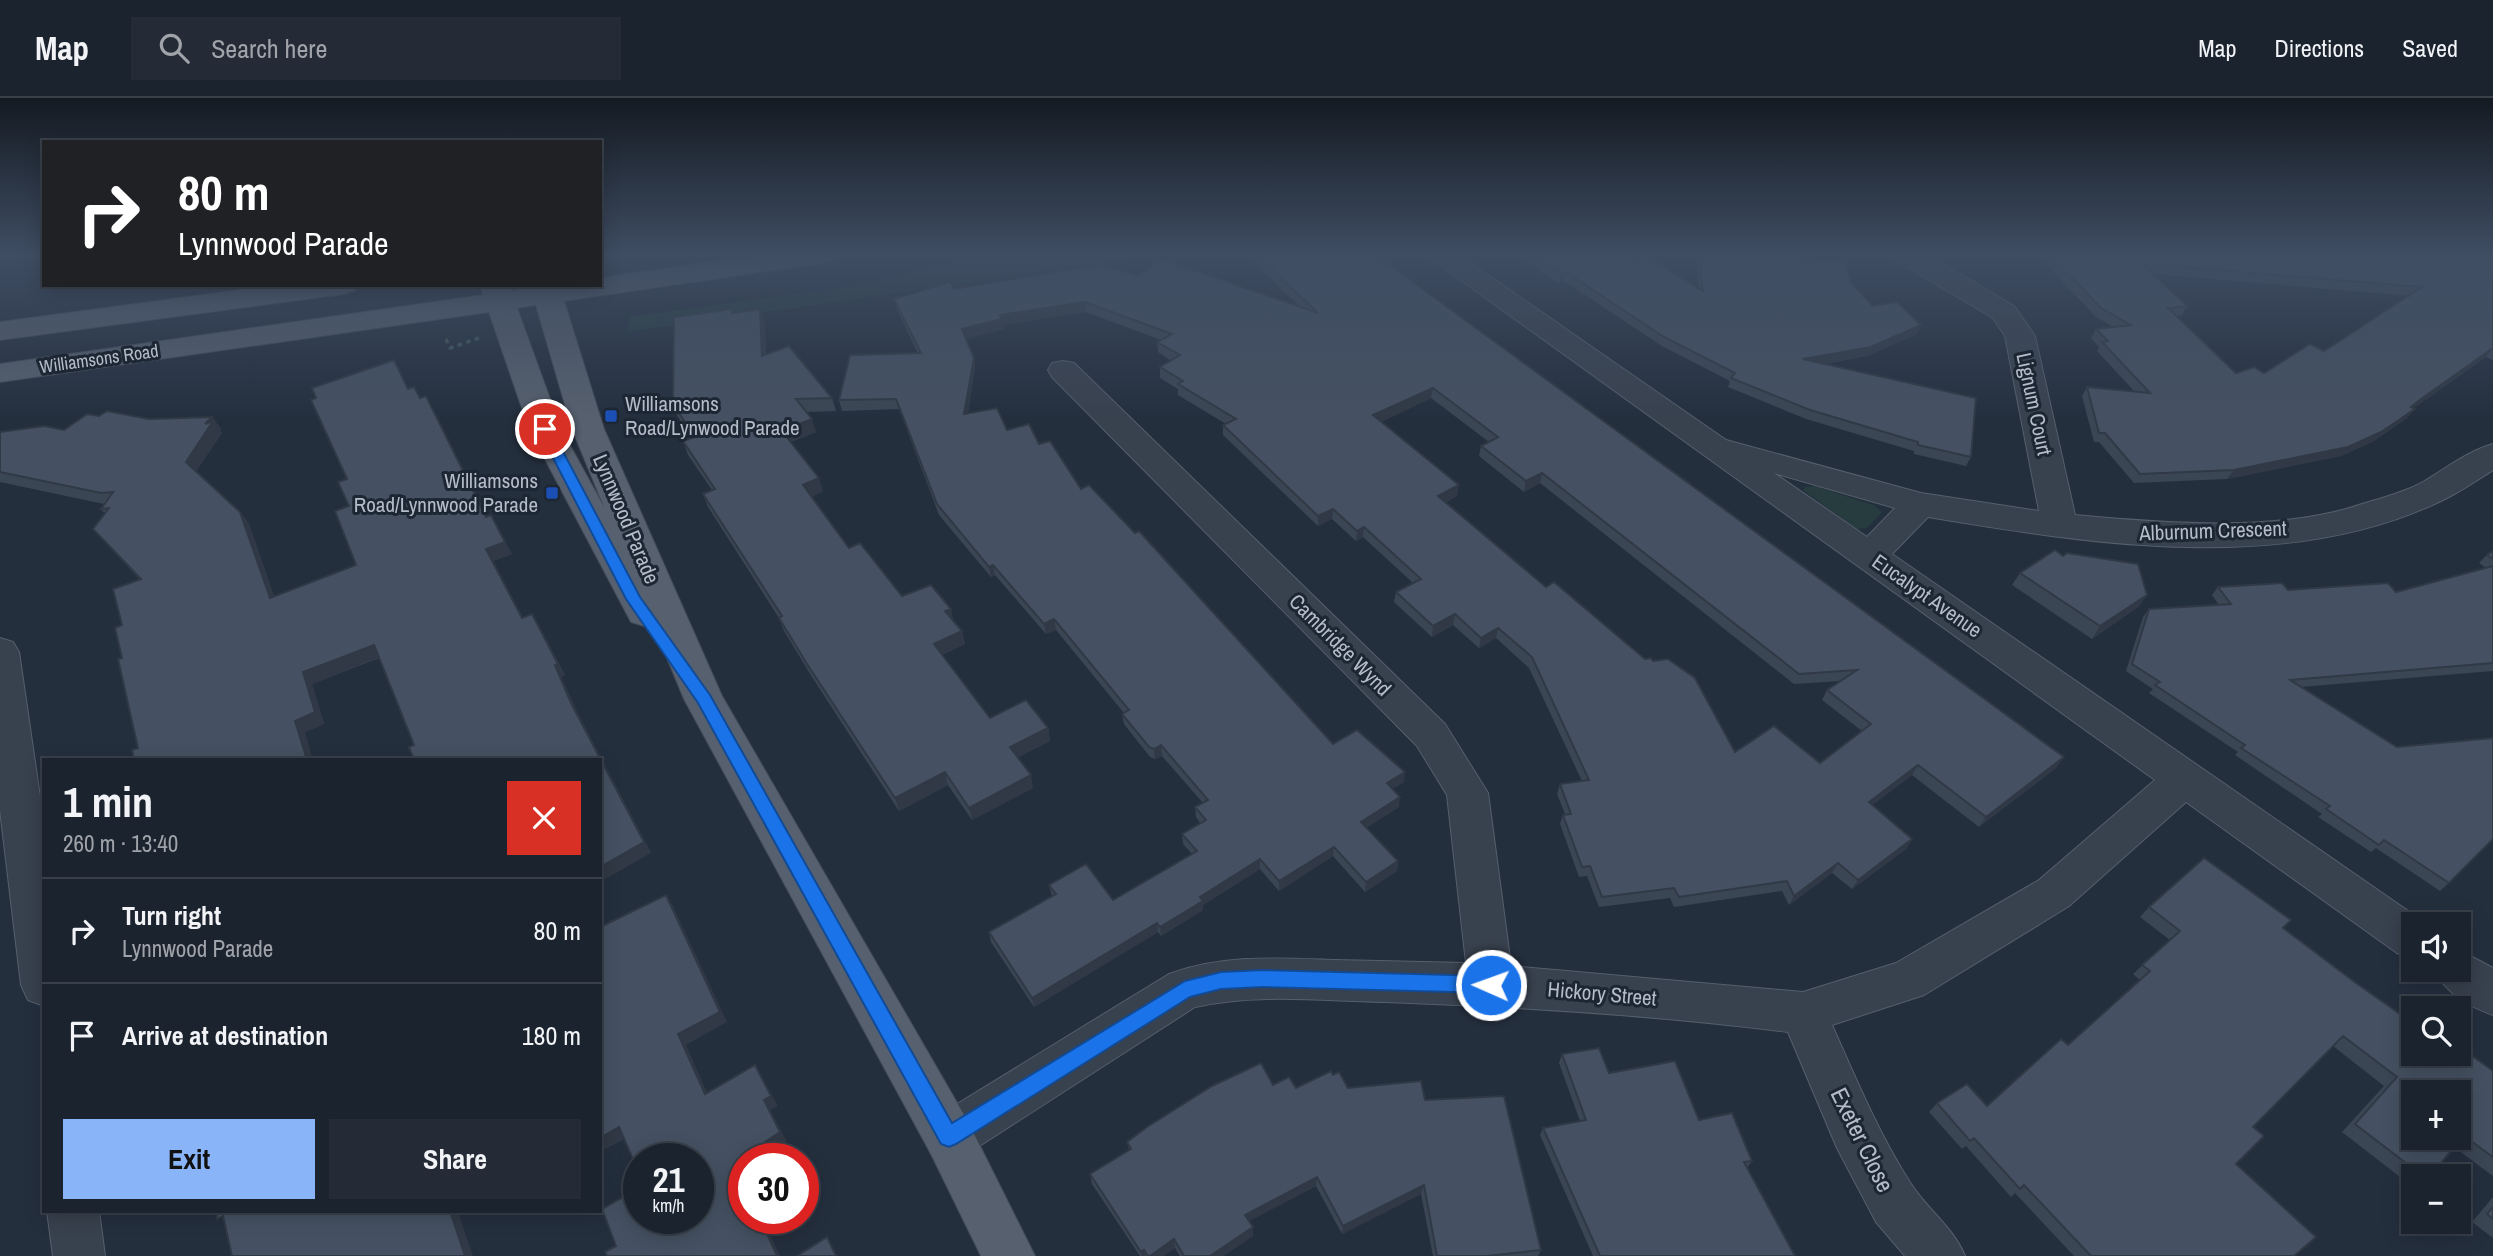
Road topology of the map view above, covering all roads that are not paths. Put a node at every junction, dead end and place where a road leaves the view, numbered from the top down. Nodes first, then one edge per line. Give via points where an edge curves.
1 (164, 309) edge
2 (402, 309) edge
3 (502, 309) edge
4 (552, 309) edge
5 (1516, 309) edge
6 (1999, 309) edge
7 (0, 331) edge
8 (1063, 370) dead end
9 (0, 373) edge
10 (1708, 443) junction
11 (2493, 455) edge
12 (1920, 504) junction
13 (2060, 527) junction
14 (1870, 555) junction
15 (0, 652) edge
16 (704, 699) junction
17 (2184, 779) junction
18 (2401, 931) edge
19 (42, 970) edge
20 (2471, 979) edge
21 (1491, 985) junction
22 (2493, 994) edge
23 (1803, 1013) junction
24 (949, 1137) junction
25 (73, 1213) edge
26 (79, 1256) edge
27 (1009, 1256) edge
28 (1939, 1256) edge

1 - 7 main road, Williamsons Road
2 - 9 main road, Williamsons Road
3 - 16 main road, Lynnwood Parade via 545,429 634,599
4 - 16 main road, Lynnwood Parade via 588,429
5 - 10 street, Eucalypt Avenue
6 - 13 street, Lignum Court via 2020,336
8 - 21 street, Cambridge Wynd via 1431,735 1467,793
10 - 12 street, Alburnum Crescent
10 - 14 street, Eucalypt Avenue
11 - 13 street, Alburnum Crescent via 2447,485 2394,507 2303,527 2177,535
12 - 13 street, Alburnum Crescent
12 - 14 street
14 - 17 street, Eucalypt Avenue
15 - 19 street
16 - 24 main road, Lynnwood Parade
17 - 18 street, Eucalypt Avenue
17 - 23 street, Hickory Street via 2054,893 1908,980
20 - 22 street
21 - 23 street, Hickory Street
21 - 24 street, Hickory Street via 1263,978 1185,989
23 - 28 street, Exeter Close via 1855,1131 1894,1205
24 - 27 main road, Lynnwood Parade
25 - 26 street

